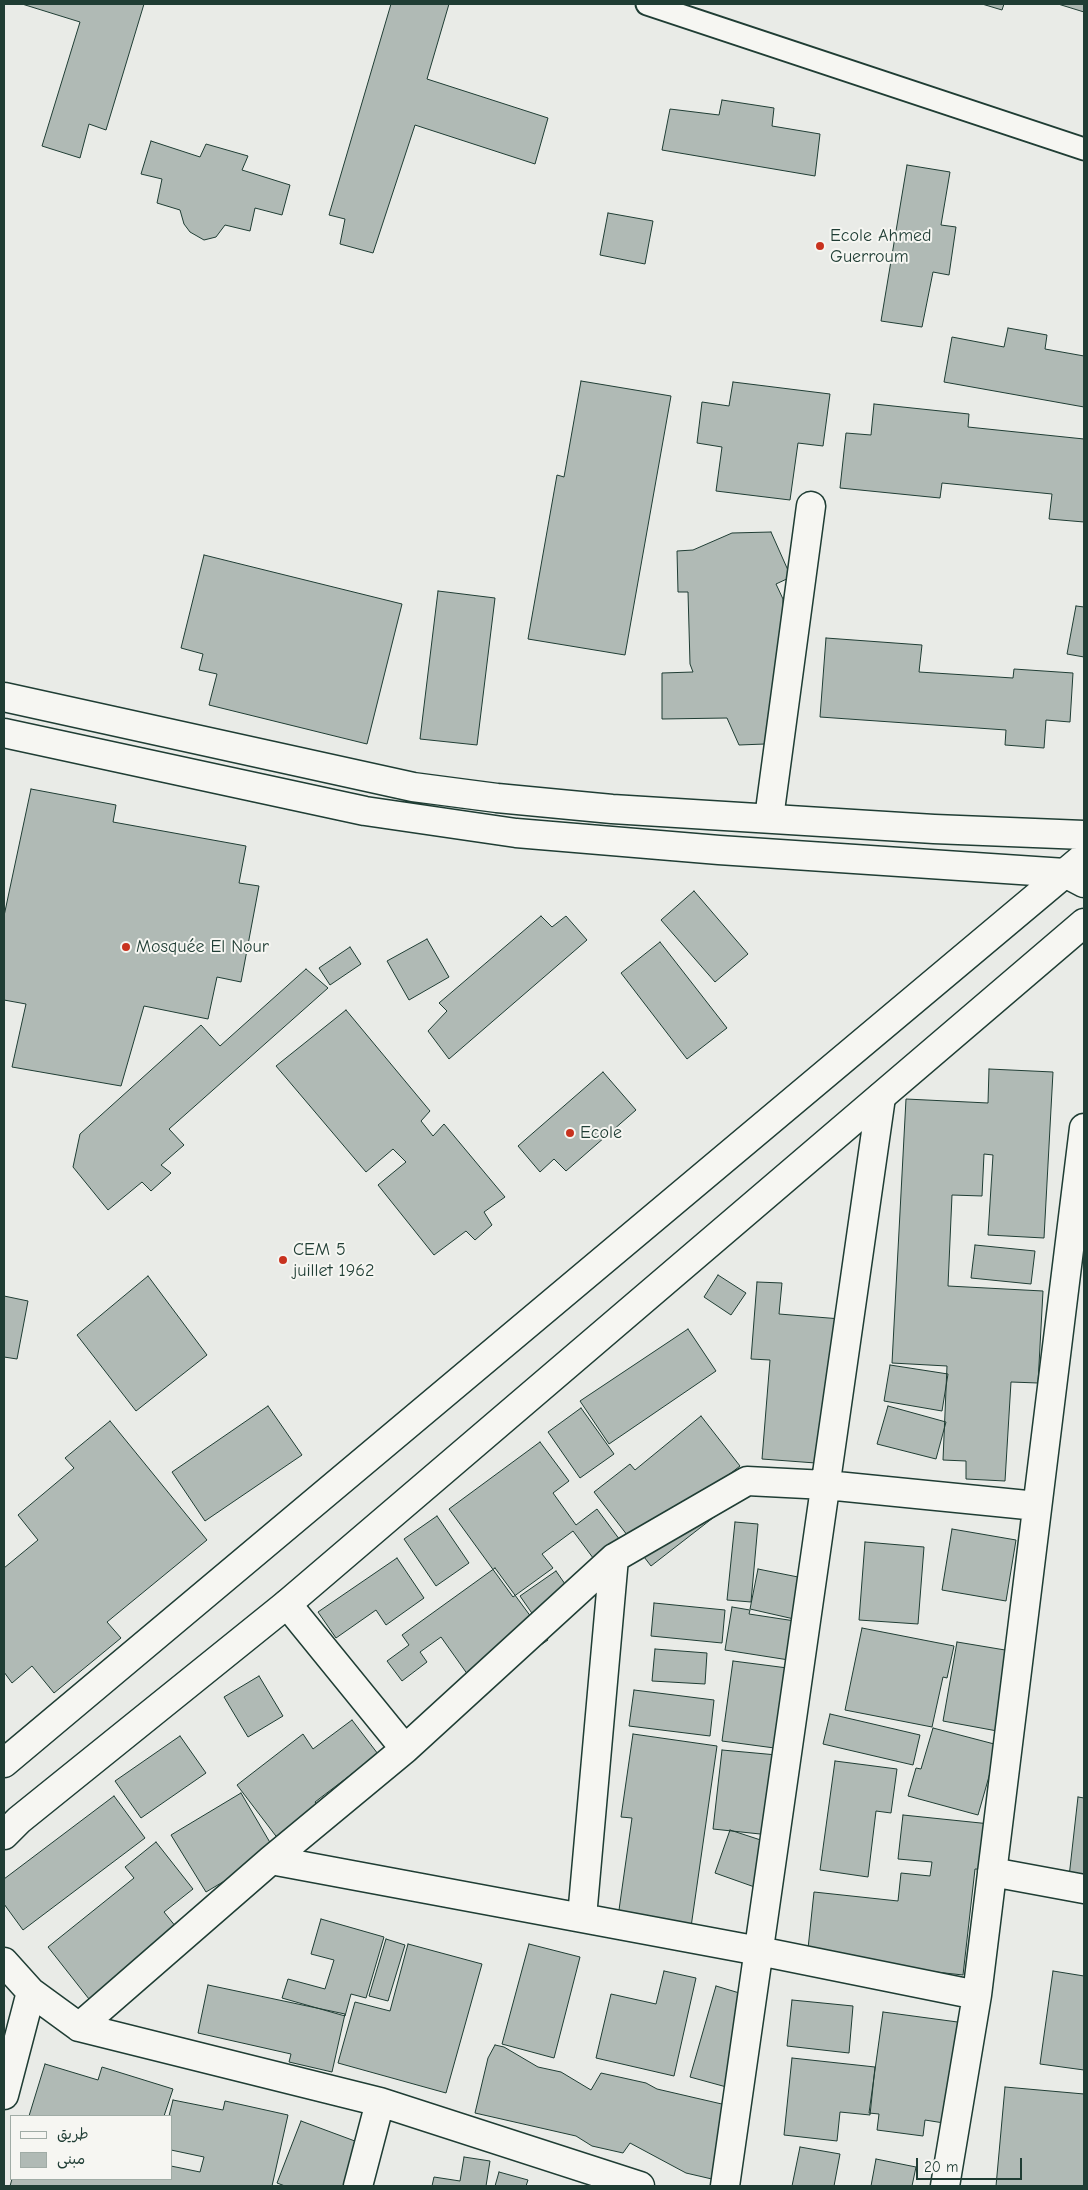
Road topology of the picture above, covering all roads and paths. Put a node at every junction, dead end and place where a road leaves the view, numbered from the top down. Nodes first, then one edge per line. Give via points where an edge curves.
1 (646, 4) edge
2 (1084, 149) edge
3 (811, 506) dead end
4 (4, 697) edge
5 (4, 733) edge
6 (769, 818) junction
7 (1084, 835) edge
8 (1078, 871) edge
9 (1084, 923) edge
10 (881, 1097) junction
11 (1084, 1128) edge
12 (826, 1485) junction
13 (1037, 1506) junction
14 (614, 1558) junction
15 (287, 1604) junction
16 (404, 1749) junction
17 (4, 1763) edge
18 (4, 1835) edge
19 (271, 1860) junction
20 (992, 1872) junction
21 (1084, 1889) edge
22 (582, 1917) junction
23 (759, 1951) junction
24 (4, 1962) edge
25 (31, 1992) junction
26 (976, 1995) junction
27 (79, 2027) junction
28 (4, 2095) edge
29 (380, 2102) junction
30 (358, 2186) edge
31 (640, 2186) edge
32 (725, 2186) edge
33 (945, 2186) edge

1 - 2 lane
3 - 6 street
4 - 6 street via 413,787 612,809
5 - 8 street via 365,810 516,833 729,851
6 - 7 street
8 - 17 street
9 - 10 street
10 - 12 street
10 - 15 street
11 - 13 street
12 - 13 street
12 - 14 street via 747,1481
12 - 23 street
13 - 20 street
14 - 16 street
14 - 22 street
15 - 16 street
15 - 18 street
16 - 19 street
19 - 22 street
19 - 27 street
20 - 21 street
20 - 26 street
22 - 23 street
23 - 26 street
23 - 32 street
24 - 25 street
25 - 27 street
25 - 28 street
26 - 33 street
27 - 29 street
29 - 30 street
29 - 31 street

